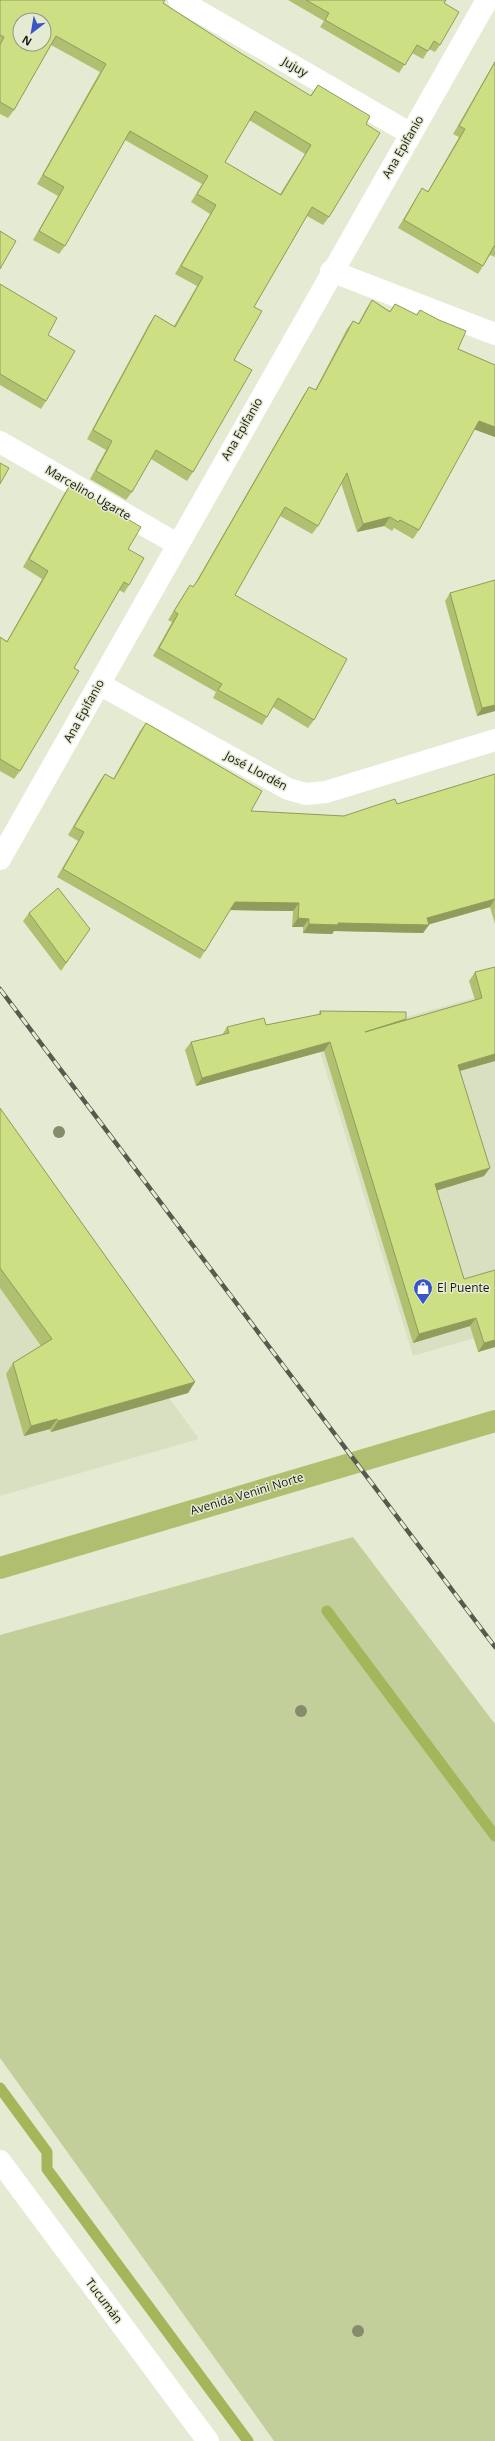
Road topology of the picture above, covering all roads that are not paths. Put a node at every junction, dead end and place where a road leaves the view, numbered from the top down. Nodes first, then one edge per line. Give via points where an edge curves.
1 (180, 0) edge
2 (486, 0) edge
3 (410, 134) junction
4 (332, 271) junction
5 (495, 334) edge
6 (0, 442) edge
7 (177, 544) junction
8 (99, 684) junction
9 (495, 740) edge
10 (0, 859) edge
11 (495, 1421) edge
12 (0, 1568) edge
13 (0, 2161) edge
14 (208, 2441) edge

1 - 3 street, Jujuy
2 - 3 street, Ana Epifanio
3 - 4 street, Ana Epifanio
4 - 5 street
4 - 7 street, Ana Epifanio
6 - 7 street, Marcelino Ugarte
7 - 8 street, Ana Epifanio
8 - 9 street, José Llordén via 288,790 306,794 326,792
8 - 10 street, Ana Epifanio
11 - 12 highway, Avenida Venini Norte
13 - 14 street, Tucumán

